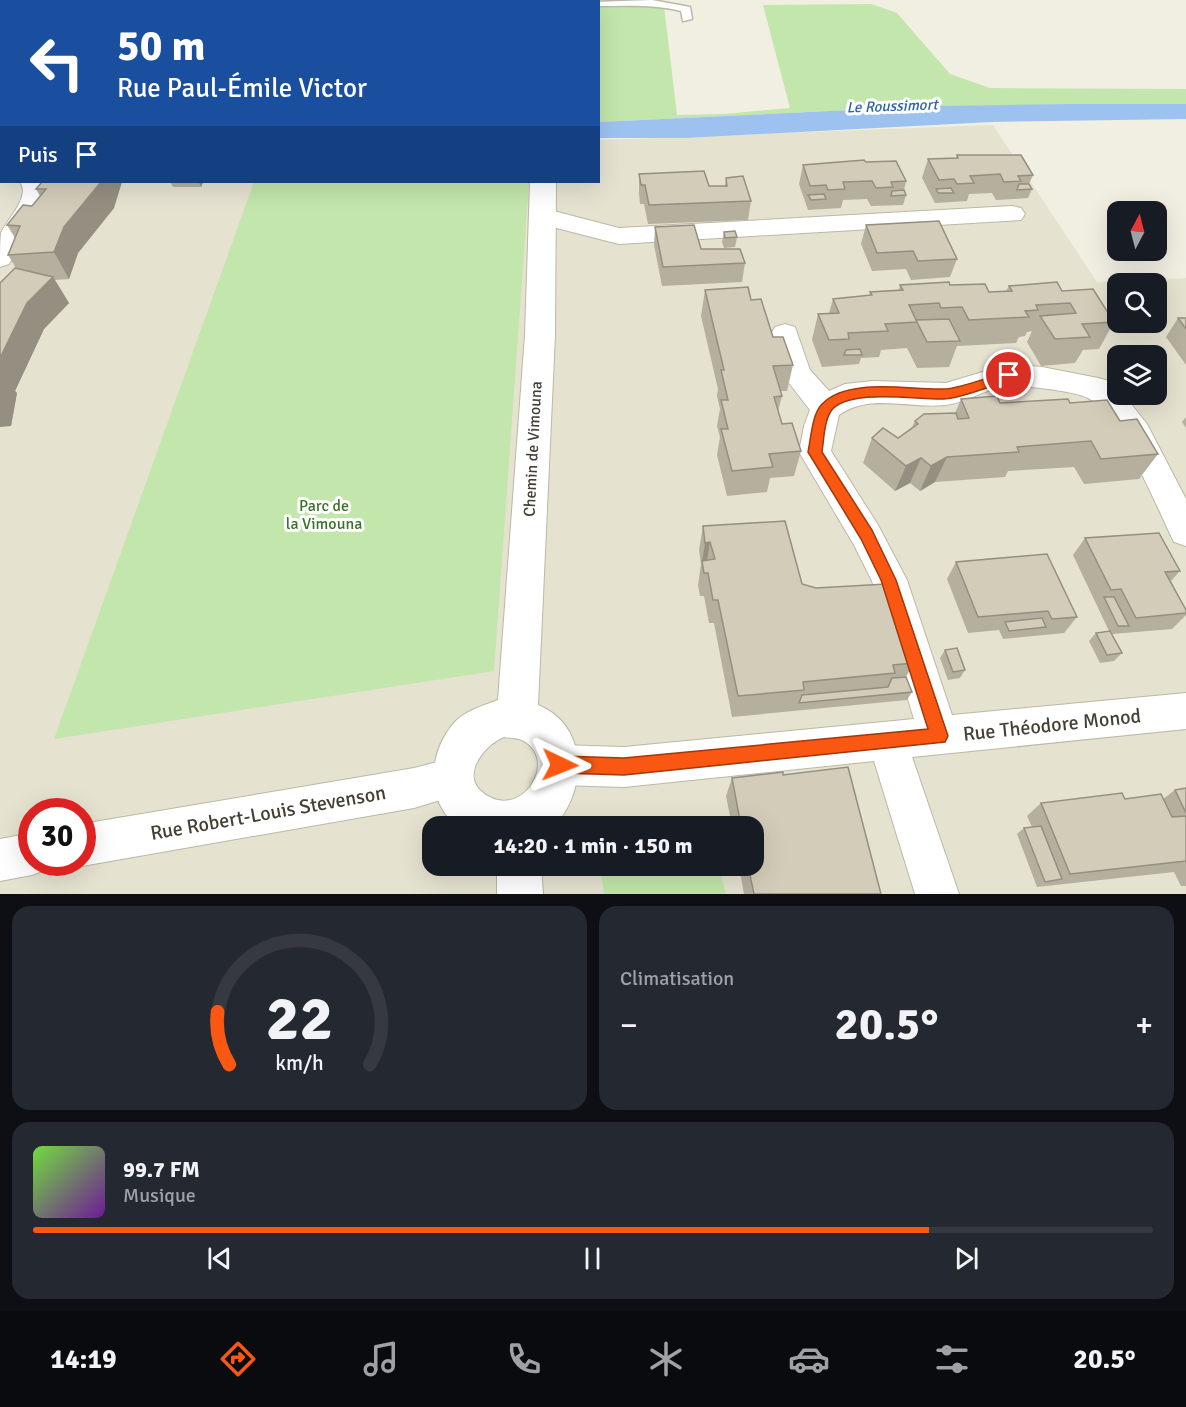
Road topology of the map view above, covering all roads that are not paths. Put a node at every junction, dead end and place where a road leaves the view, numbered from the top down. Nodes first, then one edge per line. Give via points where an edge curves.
1 (600, 3) edge
2 (687, 19) dead end
3 (34, 183) edge
4 (543, 183) edge
5 (1011, 214) dead end
6 (542, 216) junction
7 (0, 258) edge
8 (785, 334) dead end
9 (826, 408) junction
10 (1186, 532) edge
11 (1186, 711) edge
12 (517, 717) junction
13 (939, 736) junction
14 (888, 741) junction
15 (560, 765) junction
16 (453, 778) junction
17 (480, 816) edge
18 (529, 816) edge
19 (96, 843) edge
20 (18, 857) edge
21 (0, 860) edge
22 (519, 876) edge
23 (520, 894) edge
24 (938, 894) edge

1 - 2 lane via 675,5 686,9
3 - 7 street via 33,198
4 - 6 street, Chemin de Vimouna
5 - 6 street via 619,236
6 - 12 street, Chemin de Vimouna via 540,335
8 - 9 street via 797,374
9 - 10 street via 845,395 946,394 1009,375 1098,389 1136,432
9 - 13 street via 815,452 866,535 888,580
11 - 13 street, Rue Théodore Monod
12 - 15 street via 542,727 555,743
12 - 16 street via 492,719 477,727 462,742
13 - 14 street, Rue Théodore Monod
14 - 15 street, Rue Théodore Monod via 624,766
14 - 24 street
15 - 18 street via 556,788 544,805
16 - 17 street via 466,806
16 - 19 street, Rue Robert-Louis Stevenson
20 - 21 street
22 - 23 street

